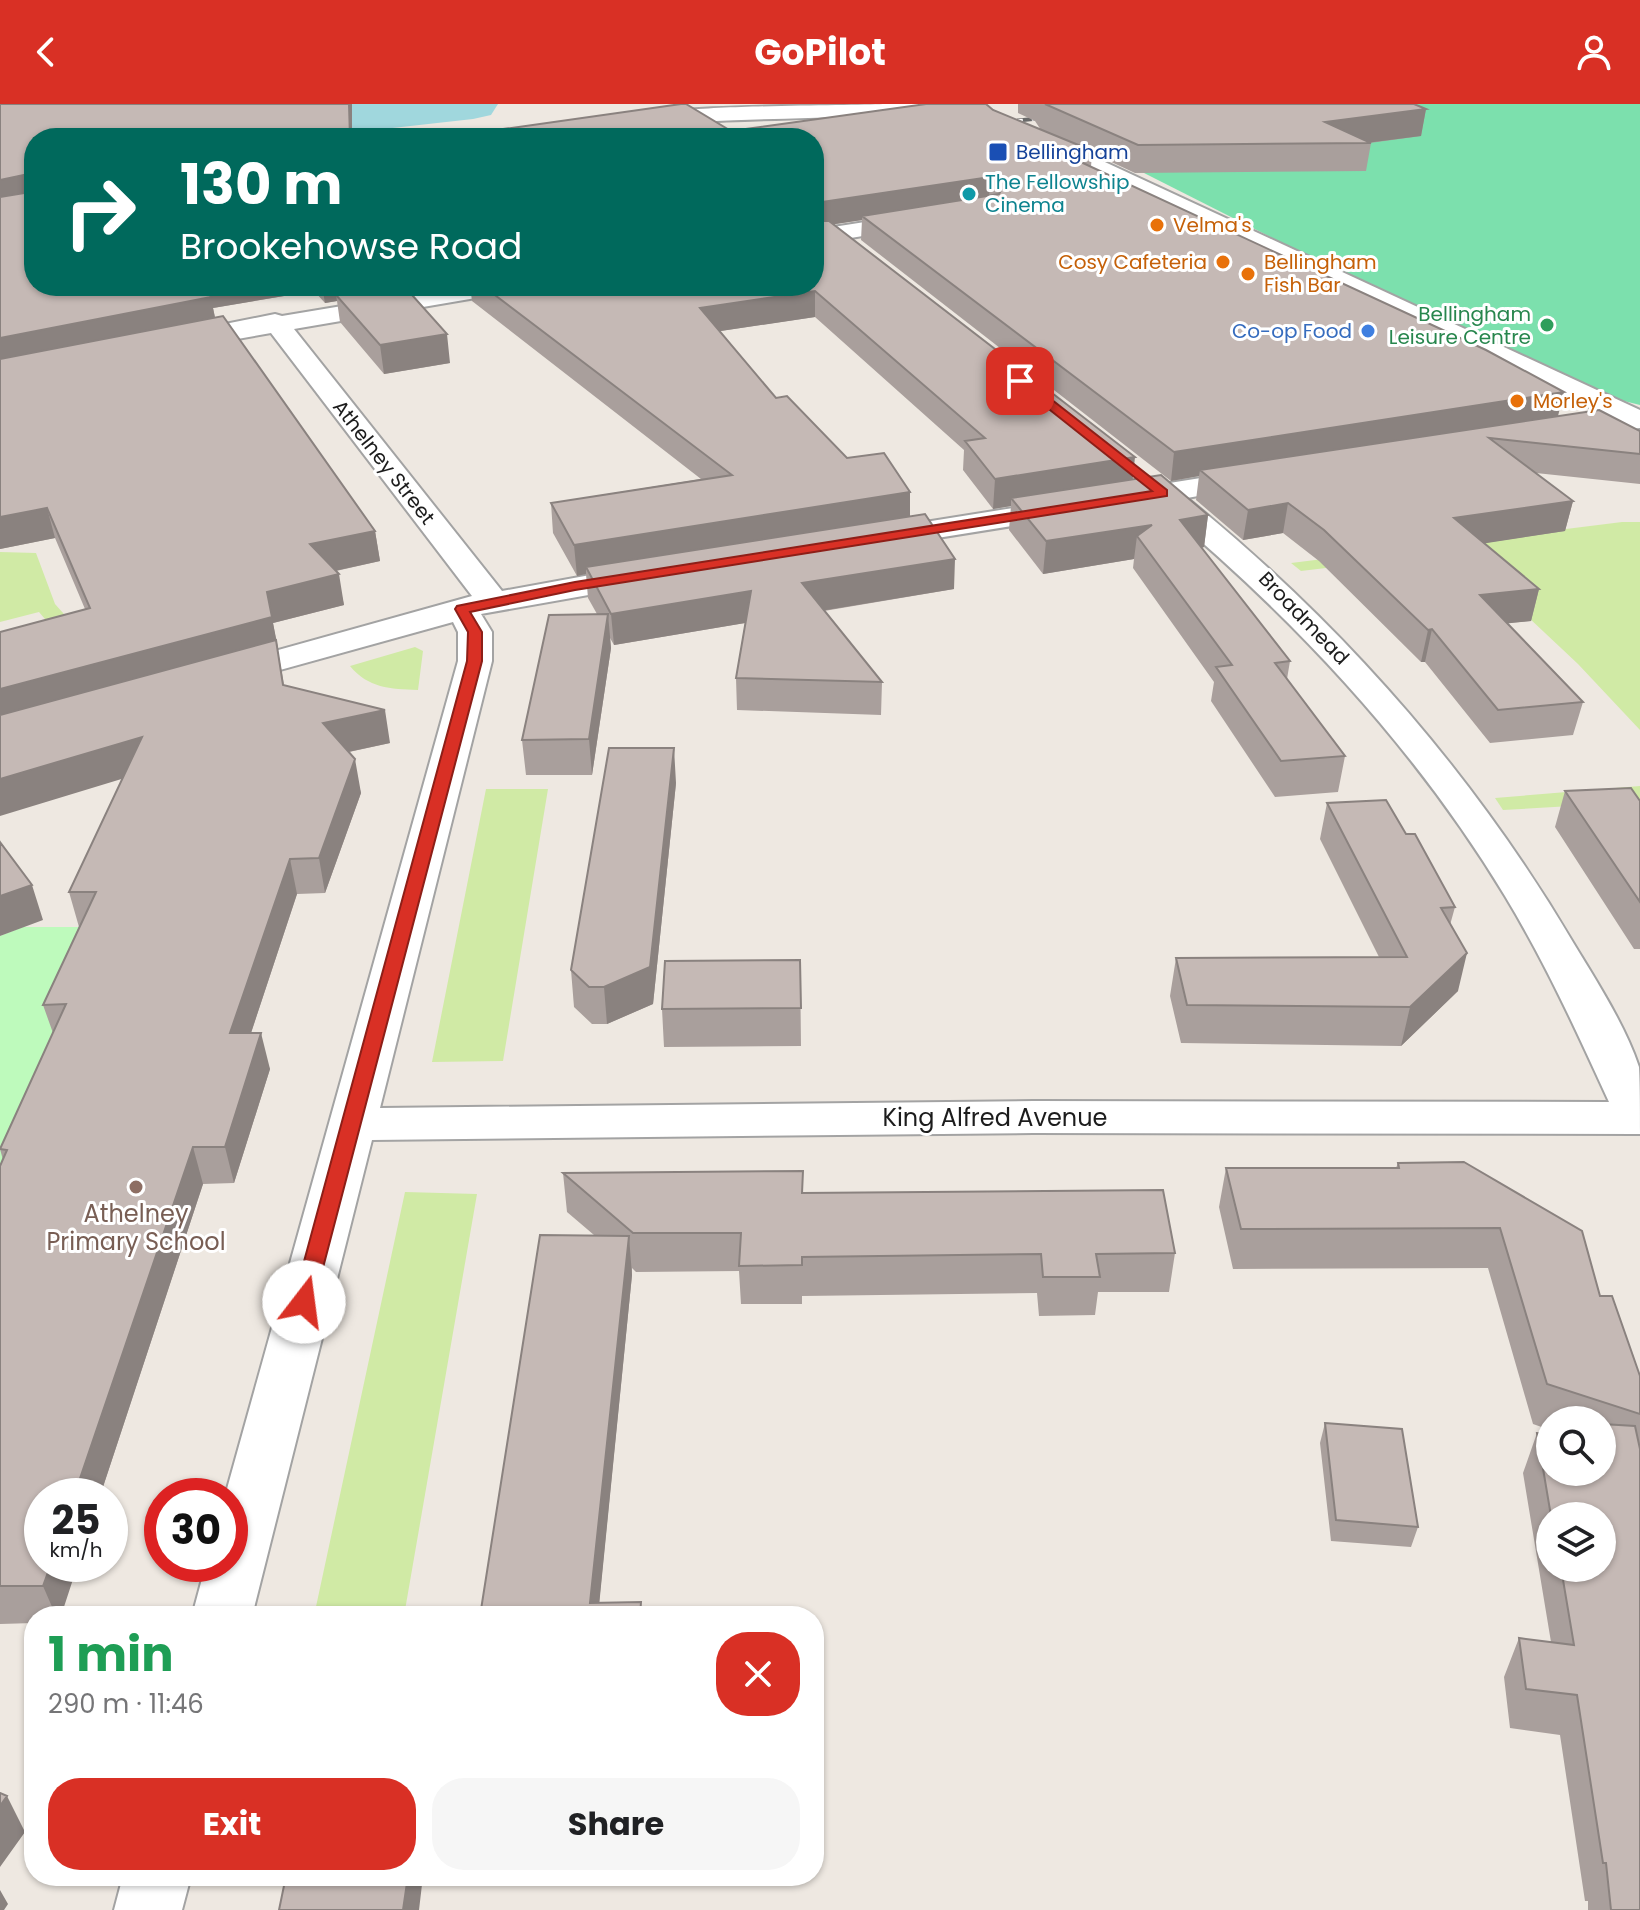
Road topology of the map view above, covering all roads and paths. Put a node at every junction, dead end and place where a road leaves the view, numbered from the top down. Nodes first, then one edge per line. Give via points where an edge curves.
1 (947, 104) edge
2 (628, 123) edge
3 (1028, 133) edge
4 (943, 217) edge
5 (825, 236) edge
6 (860, 254) edge
7 (441, 296) edge
8 (275, 322) junction
9 (150, 347) edge
10 (1638, 419) edge
11 (1535, 434) edge
12 (1287, 474) edge
13 (1151, 484) junction
14 (851, 543) edge
15 (682, 569) edge
16 (478, 605) junction
17 (196, 683) edge
18 (1640, 1118) edge
19 (351, 1124) junction
20 (225, 1606) edge
21 (154, 1886) edge
22 (148, 1910) edge

1 - 2 street via 866,113 704,112
3 - 10 street
4 - 5 street
5 - 6 street
7 - 8 street
8 - 9 street
8 - 16 street, Athelney Street
10 - 11 street
12 - 13 street
13 - 14 street
13 - 18 street, Broadmead via 1299,609 1440,773 1565,964
15 - 16 street
16 - 17 street
16 - 19 street, Athelney Street via 475,661
18 - 19 street, King Alfred Avenue
19 - 20 street, Athelney Street
21 - 22 street

